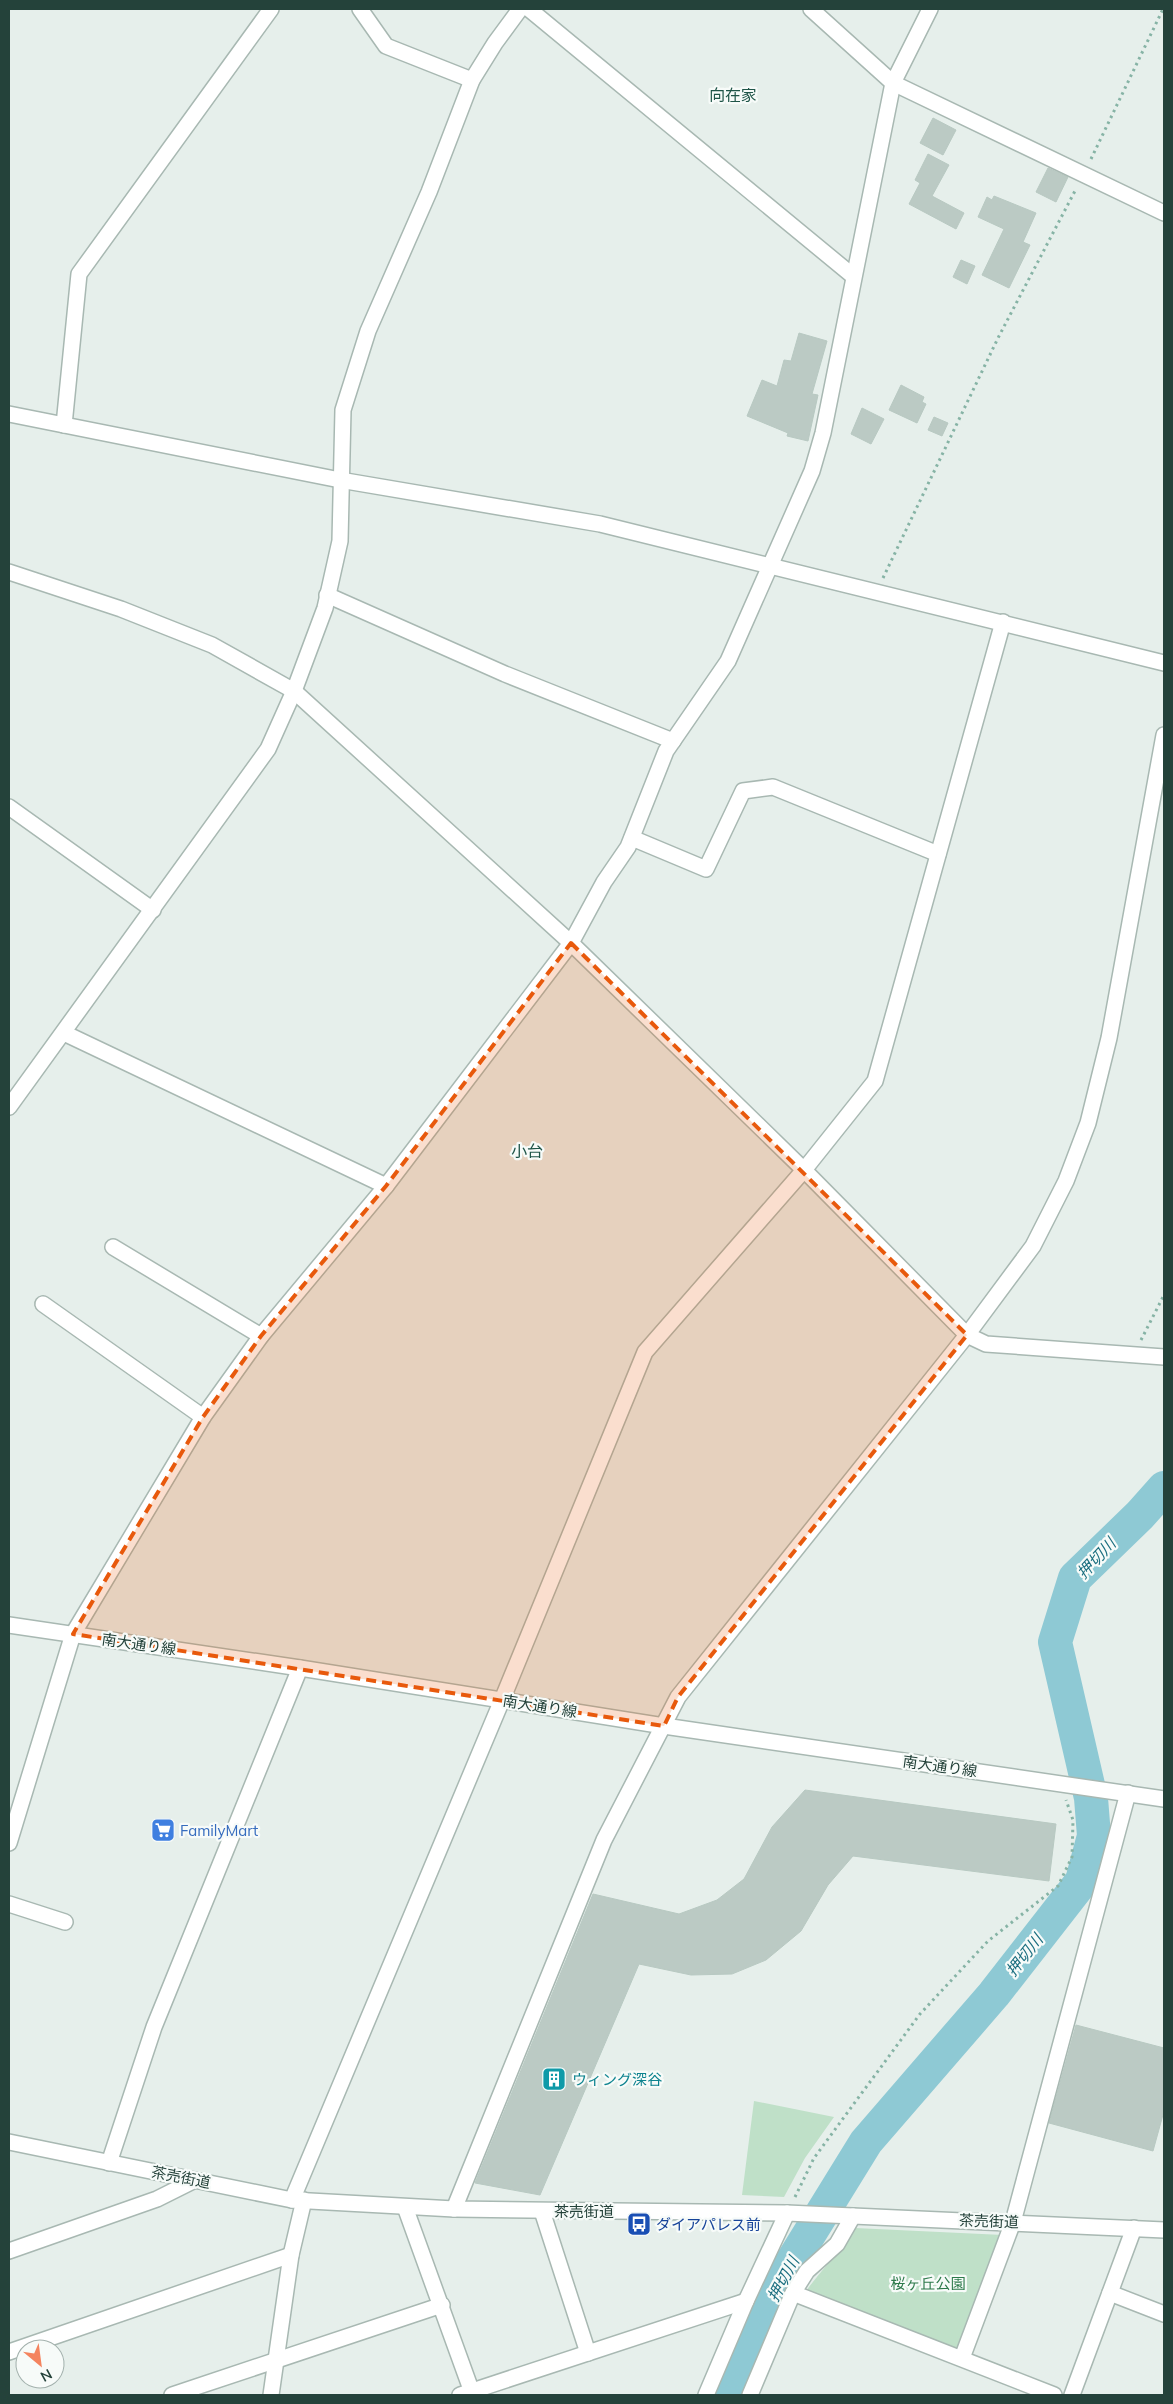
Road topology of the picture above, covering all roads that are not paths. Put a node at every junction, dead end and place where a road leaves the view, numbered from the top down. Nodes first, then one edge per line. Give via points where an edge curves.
1 (271, 9) edge
2 (360, 9) edge
3 (520, 9) edge
4 (529, 9) edge
5 (811, 9) edge
6 (930, 9) edge
7 (472, 80) junction
8 (893, 83) junction
9 (1164, 213) edge
10 (853, 276) junction
11 (9, 414) edge
12 (64, 425) junction
13 (340, 480) junction
14 (770, 565) junction
15 (9, 572) edge
16 (327, 595) junction
17 (1003, 622) junction
18 (1164, 663) edge
19 (294, 691) junction
20 (1164, 736) edge
21 (673, 741) junction
22 (9, 807) edge
23 (632, 838) junction
24 (938, 854) junction
25 (152, 910) junction
26 (571, 942) junction
27 (64, 1033) junction
28 (9, 1107) edge
29 (804, 1170) junction
30 (386, 1186) junction
31 (113, 1247) dead end
32 (43, 1304) dead end
33 (967, 1335) junction
34 (261, 1336) junction
35 (1164, 1357) edge
36 (204, 1417) junction
37 (9, 1625) edge
38 (73, 1634) junction
39 (300, 1668) junction
40 (502, 1700) junction
41 (664, 1726) junction
42 (1128, 1793) junction
43 (1164, 1799) edge
44 (15, 1800) edge
45 (9, 1843) edge
46 (9, 1904) edge
47 (65, 1922) dead end
48 (9, 2142) edge
49 (109, 2163) junction
50 (195, 2180) junction
51 (298, 2200) junction
52 (405, 2207) junction
53 (454, 2209) junction
54 (542, 2211) junction
55 (793, 2213) junction
56 (848, 2215) junction
57 (1013, 2222) junction
58 (1134, 2228) junction
59 (1164, 2230) edge
60 (9, 2252) edge
61 (291, 2254) junction
62 (793, 2293) junction
63 (1110, 2293) junction
64 (746, 2301) junction
65 (442, 2305) junction
66 (1164, 2314) edge
67 (9, 2352) edge
68 (588, 2353) junction
69 (962, 2358) junction
70 (277, 2359) junction
71 (468, 2394) edge
72 (172, 2395) edge
73 (271, 2395) edge
74 (706, 2395) edge
75 (750, 2395) edge
76 (1054, 2395) edge
77 (1072, 2395) edge

1 - 12 street via 79,274
2 - 7 street via 386,46
3 - 7 street
4 - 10 street
5 - 8 street
6 - 8 street
7 - 13 street via 429,192 368,331 343,410
8 - 9 street
8 - 10 street
10 - 14 street via 823,433 812,470
11 - 12 street
12 - 13 street
13 - 14 street via 600,524
13 - 16 street via 340,541
14 - 17 street
14 - 21 street via 728,661
15 - 19 street via 121,609 212,645
16 - 19 street
16 - 21 street via 505,674
17 - 18 street
17 - 24 street
19 - 25 street via 268,749
19 - 26 street
20 - 33 street via 1109,1038 1088,1123 1066,1181 1033,1246
21 - 23 street via 666,751
22 - 25 street
23 - 24 street via 706,869 743,791 773,787
23 - 26 street
24 - 29 street via 875,1080
25 - 27 street
26 - 29 street
26 - 30 street
27 - 28 street
27 - 30 street
29 - 33 street
29 - 40 street via 645,1352
30 - 34 street
31 - 34 street
32 - 36 street
33 - 35 street via 986,1344
33 - 41 street via 678,1697
34 - 36 street
36 - 38 street
37 - 38 street, 南大通り線
38 - 39 street, 南大通り線
38 - 44 street
39 - 40 street, 南大通り線
39 - 49 street via 154,2027
40 - 41 street, 南大通り線
40 - 51 street
41 - 42 street, 南大通り線
41 - 53 street via 604,1840
42 - 43 street
42 - 57 street
44 - 45 street
46 - 47 street
48 - 49 street, 茶売街道
49 - 50 street, 茶売街道
50 - 51 street, 茶売街道
50 - 60 street via 157,2200
51 - 52 street, 茶売街道
51 - 61 street
52 - 53 street, 茶売街道
52 - 65 street
53 - 54 street, 茶売街道
54 - 55 street, 茶売街道
54 - 68 street
55 - 56 street, 茶売街道
55 - 64 street
56 - 57 street, 茶売街道
56 - 62 street via 837,2244 808,2271
57 - 58 street, 茶売街道
57 - 69 street
58 - 59 street, 茶売街道
58 - 63 street
61 - 67 street
61 - 70 street
62 - 69 street
62 - 75 street
63 - 66 street
63 - 77 street
64 - 68 street
64 - 74 street
65 - 70 street
65 - 71 street
68 - 71 street
69 - 76 street
70 - 72 street
70 - 73 street

